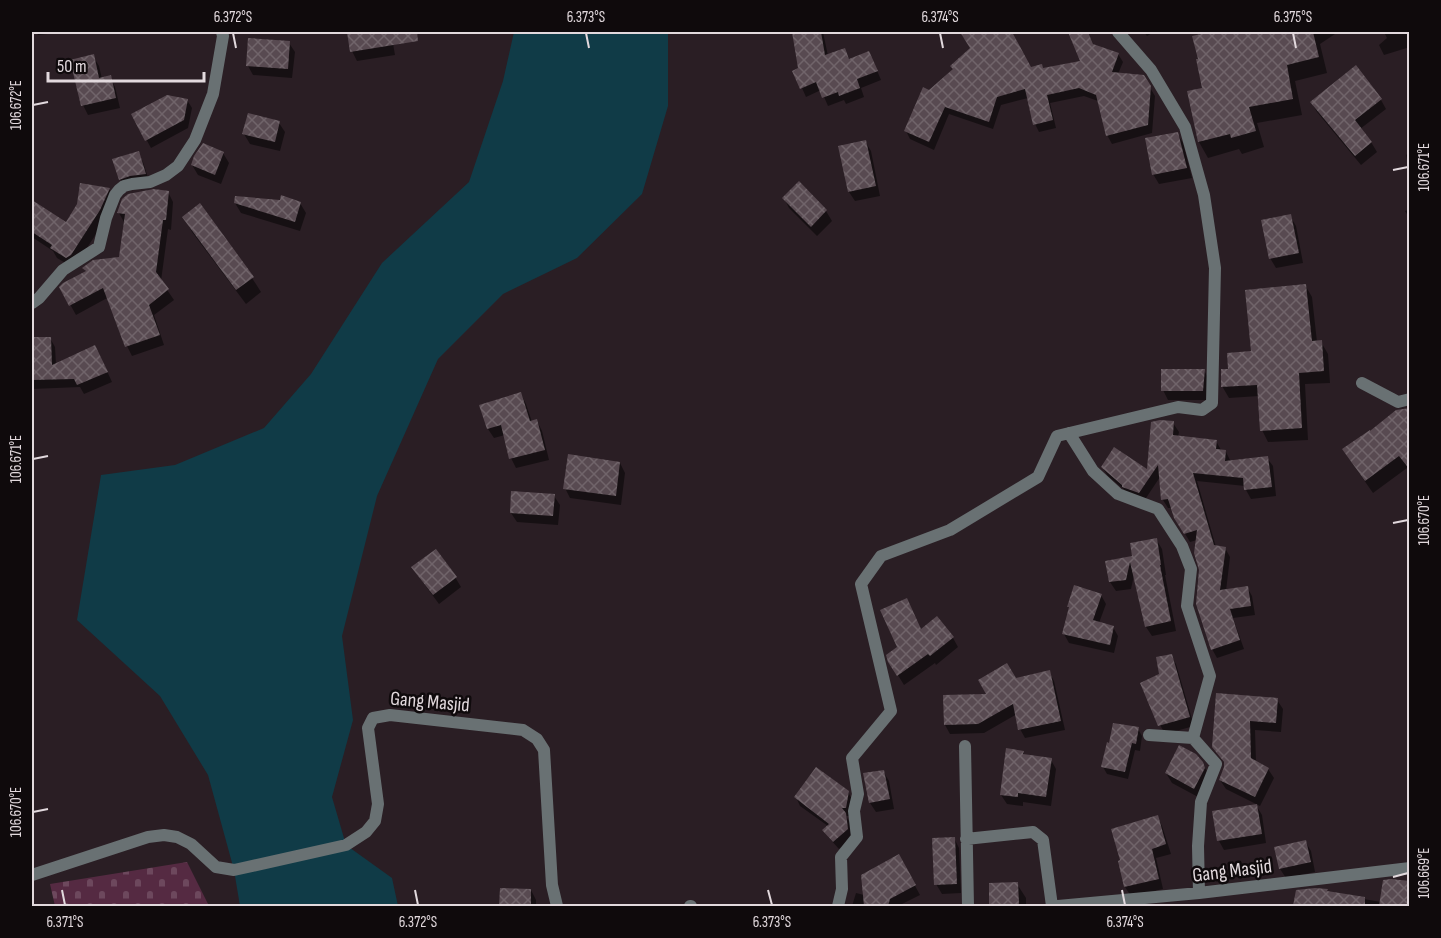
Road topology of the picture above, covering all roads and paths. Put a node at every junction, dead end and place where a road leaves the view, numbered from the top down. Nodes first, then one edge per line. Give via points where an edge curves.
1 (222, 32) edge
2 (1118, 32) edge
3 (32, 303) edge
4 (1362, 383) dead end
5 (1410, 399) edge
6 (1069, 433) junction
7 (1149, 735) dead end
8 (1193, 738) junction
9 (965, 746) dead end
10 (966, 839) junction
11 (1410, 868) edge
12 (32, 875) edge
13 (1199, 893) junction
14 (557, 906) edge
15 (838, 906) edge
16 (968, 906) edge
17 (1052, 906) edge
18 (1058, 906) edge

1 - 3 street via 213,94 195,140 178,166 150,182 119,190 99,247 63,270
2 - 6 street via 1150,70 1185,127 1204,195 1215,268 1212,402 1202,410 1178,407
4 - 5 street via 1398,402
6 - 8 street via 1094,471 1118,494 1158,509 1182,546 1191,569 1187,606 1210,676
6 - 15 street via 1057,436 1038,477 950,530 881,556 861,584 891,711 852,758 858,794 854,811 857,837 841,857 842,890
7 - 8 street
8 - 13 street via 1216,764 1201,802
9 - 10 street
10 - 16 street
10 - 17 street via 1033,832 1043,840
11 - 13 street, Gang Masjid
12 - 14 street, Gang Masjid via 164,835 191,844 216,867 234,870 346,845 375,821 378,804 368,728 374,718 390,715 523,730 537,739 544,750 552,885
13 - 18 street, Gang Masjid

